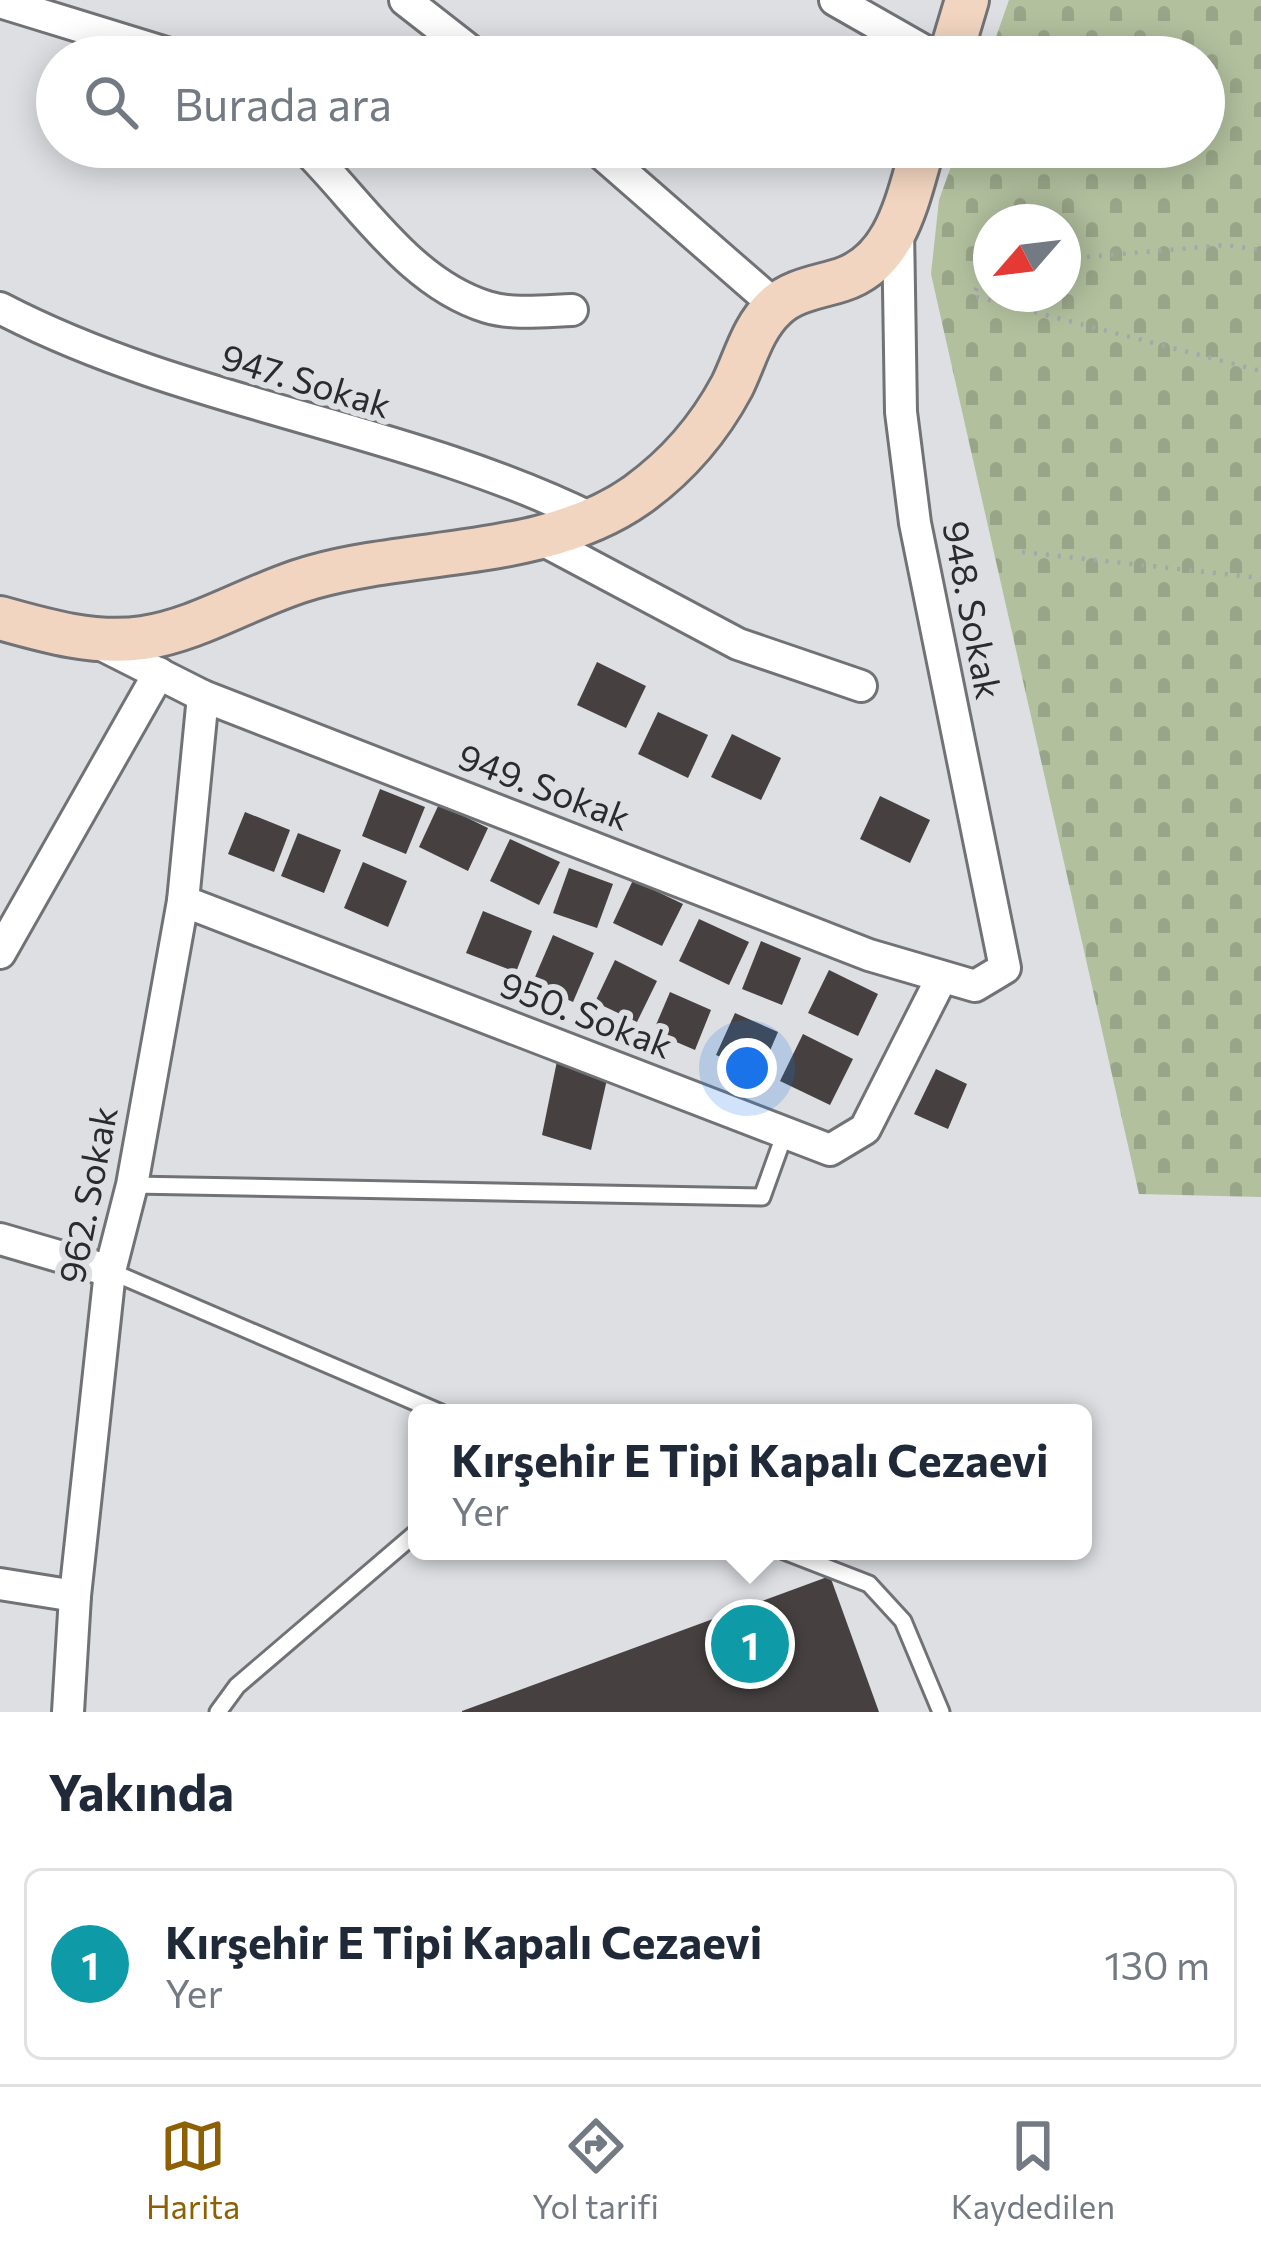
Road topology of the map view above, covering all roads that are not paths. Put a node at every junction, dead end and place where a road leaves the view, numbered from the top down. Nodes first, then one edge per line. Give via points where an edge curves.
1 (405, 0) edge
2 (835, 0) edge
3 (968, 0) edge
4 (0, 2) edge
5 (111, 36) edge
6 (451, 36) edge
7 (898, 36) edge
8 (957, 36) edge
9 (324, 168) edge
10 (618, 168) edge
11 (917, 168) edge
12 (898, 228) junction
13 (776, 306) junction
14 (0, 308) edge
15 (572, 310) dead end
16 (593, 519) junction
17 (536, 536) junction
18 (0, 618) edge
19 (92, 640) junction
20 (159, 674) junction
21 (861, 686) dead end
22 (203, 696) junction
23 (183, 901) junction
24 (0, 953) edge
25 (942, 976) junction
26 (975, 986) joint
27 (785, 1133) junction
28 (131, 1185) junction
29 (0, 1239) edge
30 (110, 1271) junction
31 (420, 1404) edge
32 (408, 1540) edge
33 (807, 1560) edge
34 (0, 1584) edge
35 (75, 1596) junction
36 (68, 1712) edge
37 (218, 1712) edge
38 (941, 1712) edge

1 - 6 street
2 - 7 street
3 - 8 street
4 - 5 street
9 - 15 street via 444,288 489,308
10 - 13 street
11 - 12 street
12 - 13 street via 847,279
12 - 26 street, 948. Sokak via 901,412 915,524 1005,968
13 - 16 street via 707,426 670,468
14 - 16 street, 947. Sokak via 157,377 531,488
16 - 17 street
17 - 19 street via 316,576 146,638
17 - 21 street via 738,644
18 - 19 street
19 - 20 street, 949. Sokak
20 - 22 street, 949. Sokak
20 - 24 street
22 - 23 street, 962. Sokak
22 - 25 street, 949. Sokak via 868,955
23 - 27 street, 950. Sokak
23 - 28 street, 962. Sokak
25 - 26 street, 949. Sokak
25 - 27 street, 950. Sokak via 866,1129 830,1150
27 - 28 lane via 762,1197
28 - 30 street, 962. Sokak
29 - 30 street
30 - 31 lane
30 - 35 street, 962. Sokak
32 - 37 lane via 237,1686
33 - 38 lane via 869,1584 903,1621
34 - 35 street
35 - 36 street, 962. Sokak

